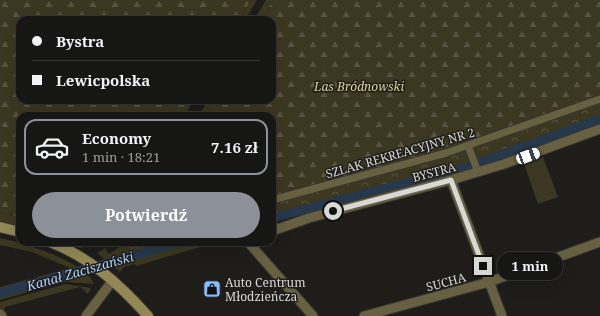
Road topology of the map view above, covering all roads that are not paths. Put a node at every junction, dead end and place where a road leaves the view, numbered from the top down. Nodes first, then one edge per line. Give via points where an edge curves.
1 (600, 99) edge
2 (600, 129) edge
3 (468, 146) junction
4 (477, 170) junction
5 (451, 180) junction
6 (276, 199) edge
7 (0, 227) edge
8 (276, 230) edge
9 (16, 231) edge
10 (600, 242) edge
11 (59, 246) edge
12 (252, 246) edge
13 (113, 280) junction
14 (489, 282) junction
15 (86, 316) edge
16 (148, 316) edge
17 (313, 316) edge
18 (364, 316) edge
19 (502, 316) edge

1 - 3 street, SZLAK REKREACYJNY NR 2
2 - 4 street, BYSTRA via 528,156
3 - 4 street
3 - 6 street, SZLAK REKREACYJNY NR 2
4 - 5 street, BYSTRA
5 - 8 street, BYSTRA via 309,218
5 - 14 street
7 - 9 main road
10 - 14 street, SUCHA
11 - 13 main road via 91,263
12 - 17 street
13 - 15 street
13 - 16 main road
14 - 18 street, SUCHA
14 - 19 street

